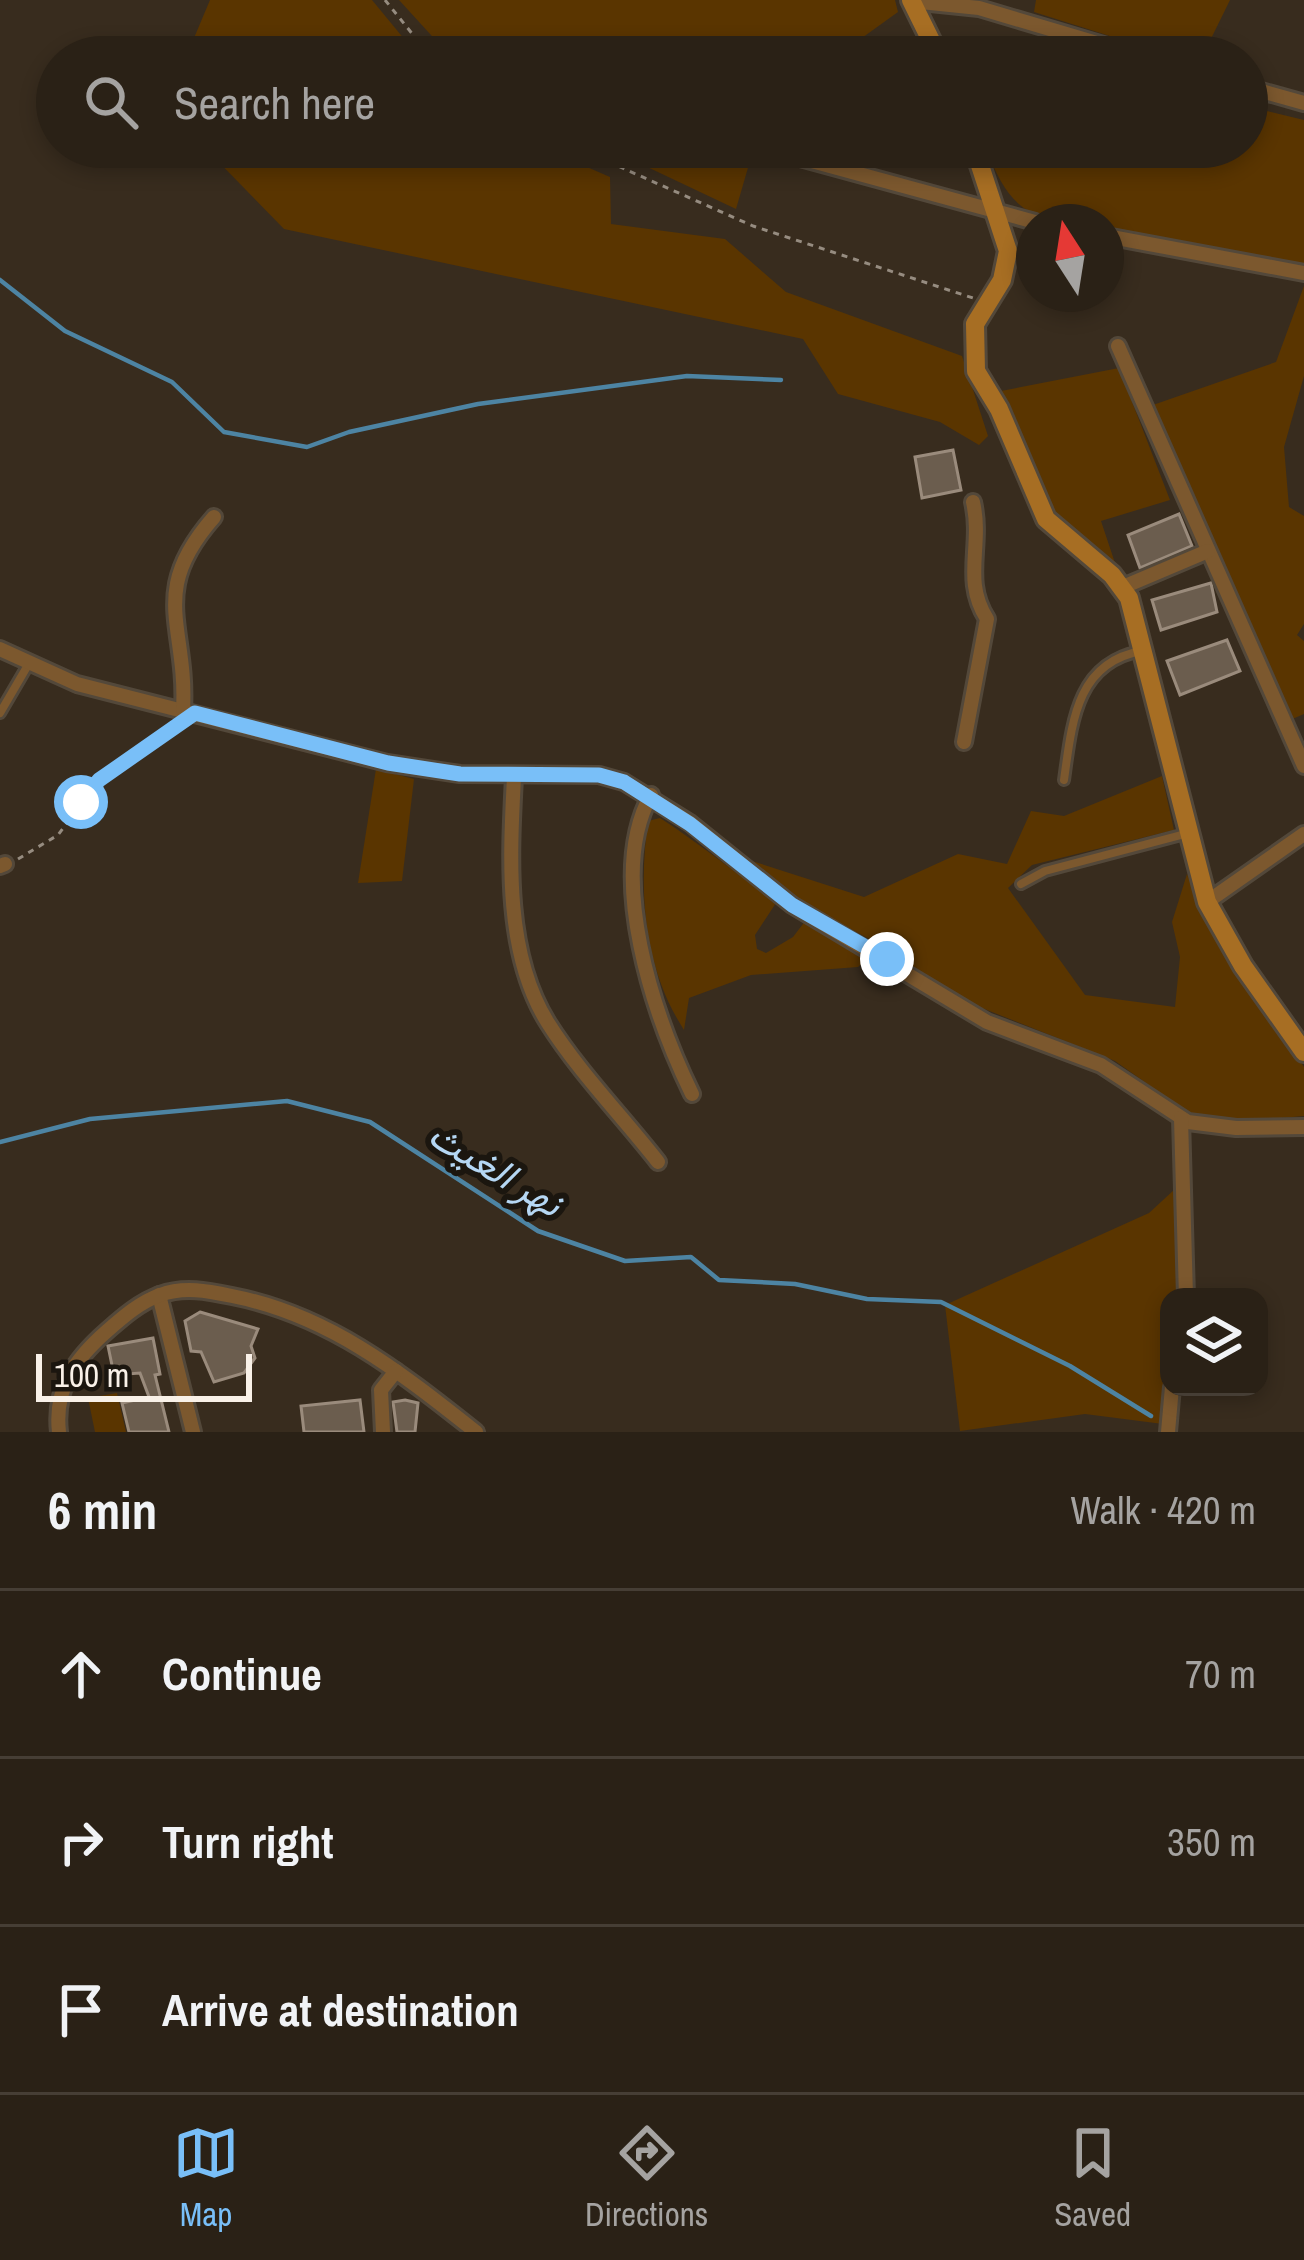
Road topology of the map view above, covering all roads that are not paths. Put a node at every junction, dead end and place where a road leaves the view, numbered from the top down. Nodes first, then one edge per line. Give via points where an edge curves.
1 (911, 0) edge
2 (929, 36) edge
3 (1073, 36) edge
4 (1268, 93) edge
5 (1304, 104) edge
6 (834, 168) edge
7 (982, 168) edge
8 (1000, 215) junction
9 (1016, 218) edge
10 (1124, 239) edge
11 (1304, 273) edge
12 (1118, 346) dead end
13 (973, 502) dead end
14 (214, 517) dead end
15 (1208, 551) junction
16 (1123, 587) junction
17 (0, 649) edge
18 (1142, 651) junction
19 (28, 665) junction
20 (189, 711) junction
21 (0, 713) edge
22 (964, 742) dead end
23 (1304, 766) edge
24 (514, 778) junction
25 (1064, 780) dead end
26 (651, 795) junction
27 (1186, 834) junction
28 (1304, 834) edge
29 (1021, 884) dead end
30 (1207, 902) junction
31 (1302, 1046) edge
32 (692, 1094) dead end
33 (1181, 1118) junction
34 (1304, 1127) edge
35 (658, 1162) dead end
36 (1186, 1288) edge
37 (159, 1295) junction
38 (396, 1371) junction
39 (1171, 1396) edge
40 (59, 1432) edge
41 (193, 1432) edge
42 (383, 1432) edge
43 (476, 1432) edge
44 (1168, 1432) edge

1 - 2 street
1 - 3 street via 979,8
4 - 5 street
6 - 8 street
7 - 8 street
8 - 9 street
8 - 16 street via 1007,263 976,324 972,357 1036,500 1059,533
10 - 11 street
12 - 15 street
13 - 22 street via 972,596 987,619
14 - 20 street via 172,596
15 - 16 street
15 - 23 street
16 - 18 street
17 - 19 street
18 - 25 lane via 1108,658 1093,675
18 - 27 street
19 - 20 street
19 - 21 lane
20 - 24 street via 388,763
24 - 26 street via 599,775
24 - 35 street via 511,880 537,1000
26 - 32 street via 635,836 634,911 666,1037
26 - 33 street via 792,905 987,1022 1120,1075
27 - 29 lane
27 - 30 street
28 - 30 street
30 - 31 street
33 - 34 street
33 - 36 street
37 - 38 street via 208,1291 269,1303 349,1338
37 - 40 street via 98,1339 66,1378 58,1392
37 - 41 street
38 - 42 street via 381,1390
38 - 43 street
39 - 44 street

